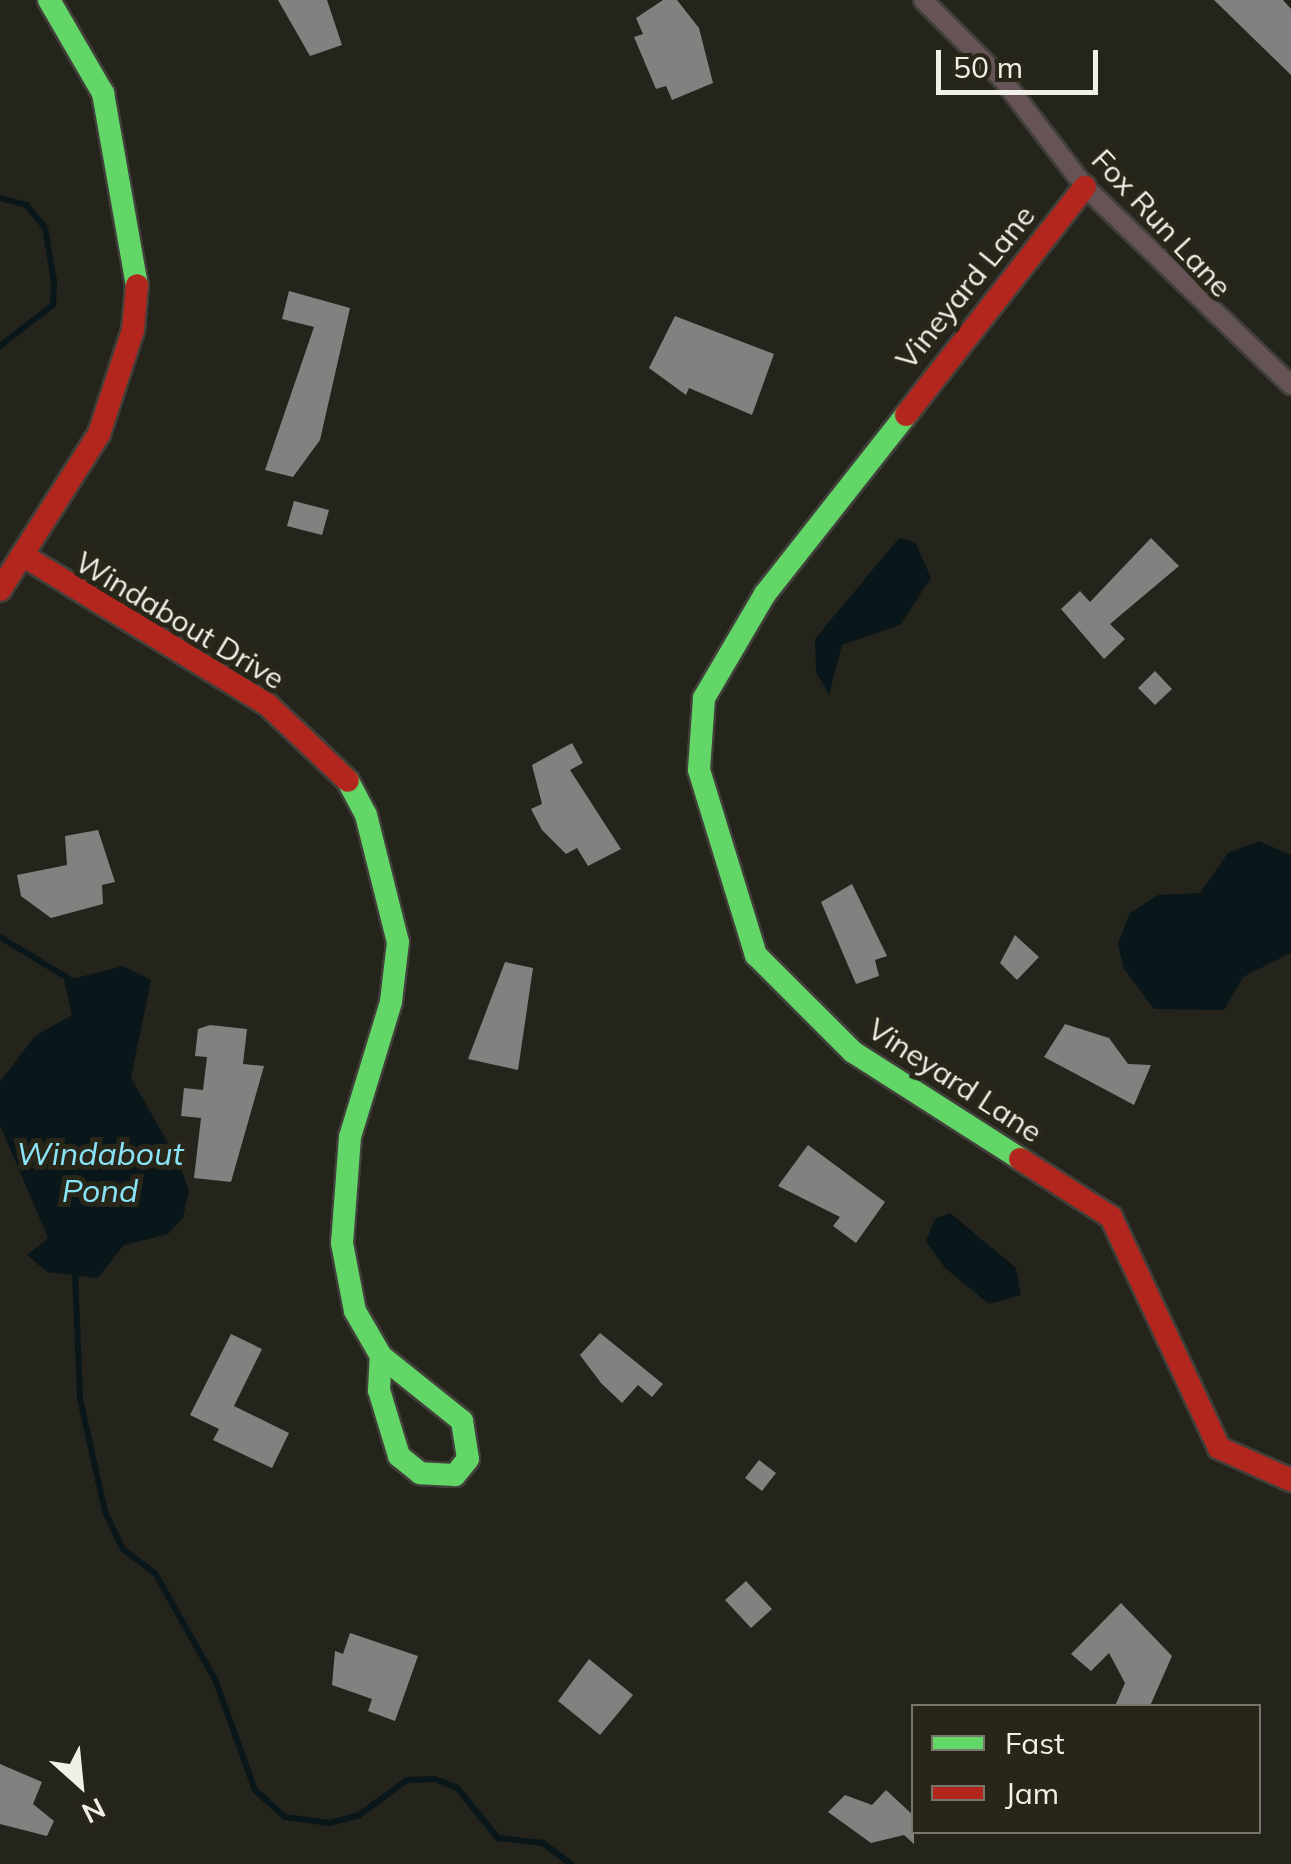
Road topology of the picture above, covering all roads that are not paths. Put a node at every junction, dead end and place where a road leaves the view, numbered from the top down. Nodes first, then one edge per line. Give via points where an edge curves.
1 (49, 0) edge
2 (923, 0) edge
3 (1084, 186) junction
4 (1291, 385) edge
5 (24, 556) junction
6 (0, 590) edge
7 (381, 1356) junction
8 (1291, 1480) edge

1 - 5 street via 103,93 137,280 133,330 99,434
2 - 3 street, Fox Run Lane via 1004,80
3 - 4 street, Fox Run Lane
3 - 8 street, Vineyard Lane via 765,594 704,698 699,770 756,955 852,1052 1111,1216 1157,1299 1211,1437 1244,1464
5 - 6 street
5 - 7 street, Windabout Drive via 268,704 347,780 366,816 398,942 391,1002 350,1137 342,1242 356,1310
7 - 7 street, Windabout Drive via 378,1390 398,1456 420,1474 455,1475 468,1459 462,1421

